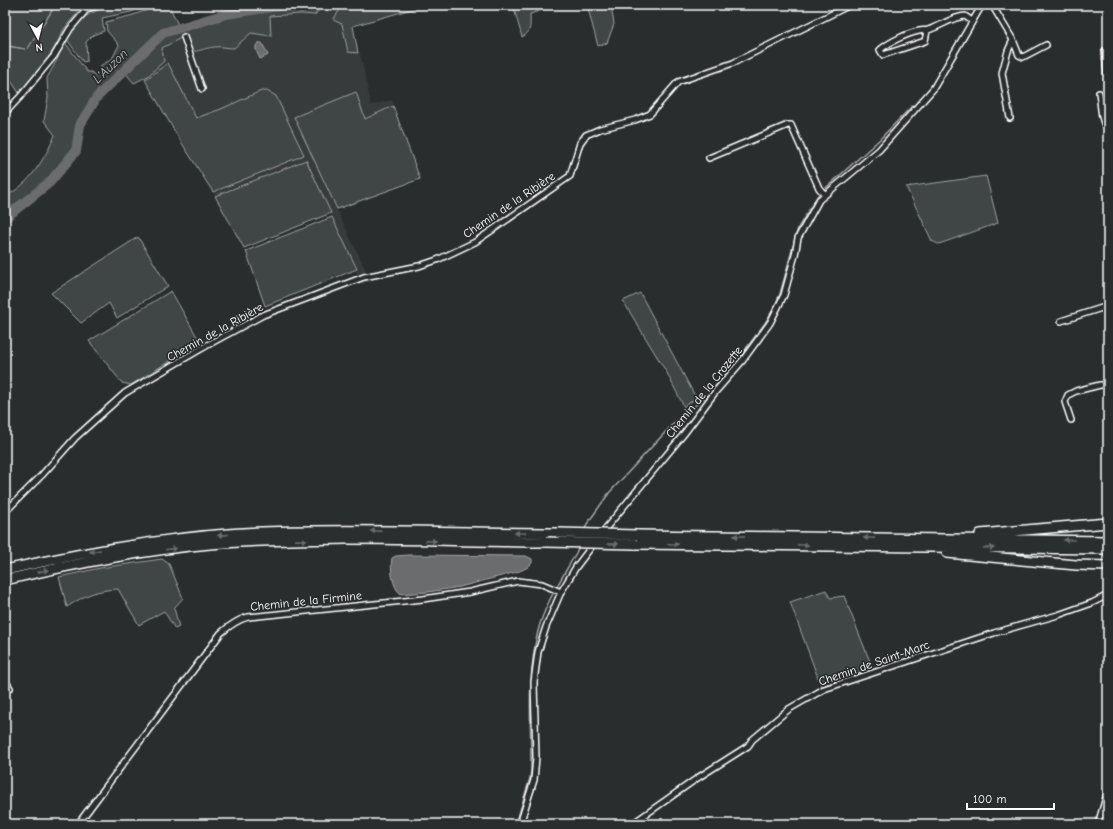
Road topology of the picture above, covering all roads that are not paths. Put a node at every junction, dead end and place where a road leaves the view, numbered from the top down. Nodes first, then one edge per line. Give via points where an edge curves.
1 (99, 5) edge
2 (850, 5) edge
3 (982, 5) edge
4 (992, 5) edge
5 (972, 21) junction
6 (927, 31) junction
7 (184, 37) dead end
8 (1013, 40) junction
9 (1046, 45) dead end
10 (1105, 51) dead end
11 (202, 89) dead end
12 (1108, 89) edge
13 (1099, 93) dead end
14 (5, 113) edge
15 (1010, 118) dead end
16 (1108, 129) edge
17 (709, 158) dead end
18 (824, 195) junction
19 (1108, 306) edge
20 (1061, 321) dead end
21 (1108, 385) edge
22 (1071, 420) dead end
23 (5, 512) edge
24 (1108, 523) edge
25 (636, 539) junction
26 (1108, 541) edge
27 (893, 542) junction
28 (1108, 549) edge
29 (1108, 566) edge
30 (5, 570) edge
31 (5, 580) edge
32 (561, 592) junction
33 (1108, 595) edge
34 (5, 680) edge
35 (10, 688) dead end
36 (1108, 791) edge
37 (78, 824) edge
38 (520, 824) edge
39 (632, 824) edge
40 (1098, 824) edge

1 - 14 street via 87,9 70,29 54,56
2 - 23 street, Chemin de la Ribière via 732,64 678,82 650,114 586,135 580,142 570,176 475,242 437,260 364,277 263,315 125,393 75,438
3 - 5 street, Chemin de la Crozette
4 - 8 street
5 - 6 street via 966,16 958,16
5 - 18 street, Chemin de la Crozette via 933,89 879,150
6 - 6 street via 906,36 880,50 883,55 925,41
7 - 11 street
8 - 9 street via 1019,55 1024,57
8 - 15 street via 1002,73
10 - 12 street
13 - 16 street via 1103,119
17 - 18 street via 791,125
18 - 32 street, Chemin de la Crozette via 798,238 784,295 770,323 683,435 608,524
19 - 20 street
21 - 22 street via 1076,391 1068,396 1065,402
24 - 27 highway
25 - 27 highway
25 -> 30 highway, bridge via 559,533 255,532 125,546
31 -> 25 highway, bridge via 128,554 210,544 338,539 546,542
26 -> 27 highway
27 -> 28 highway
27 - 29 highway via 1069,564
32 - 37 street, Chemin de la Firmine via 542,584 518,581 446,596 239,620 222,633
32 - 38 street, Chemin de la Crozette via 538,652 534,682 534,780
33 - 39 street, Chemin de Saint-Marc via 1092,604 987,635 824,689 789,709 748,746
34 - 35 street
36 - 40 street

